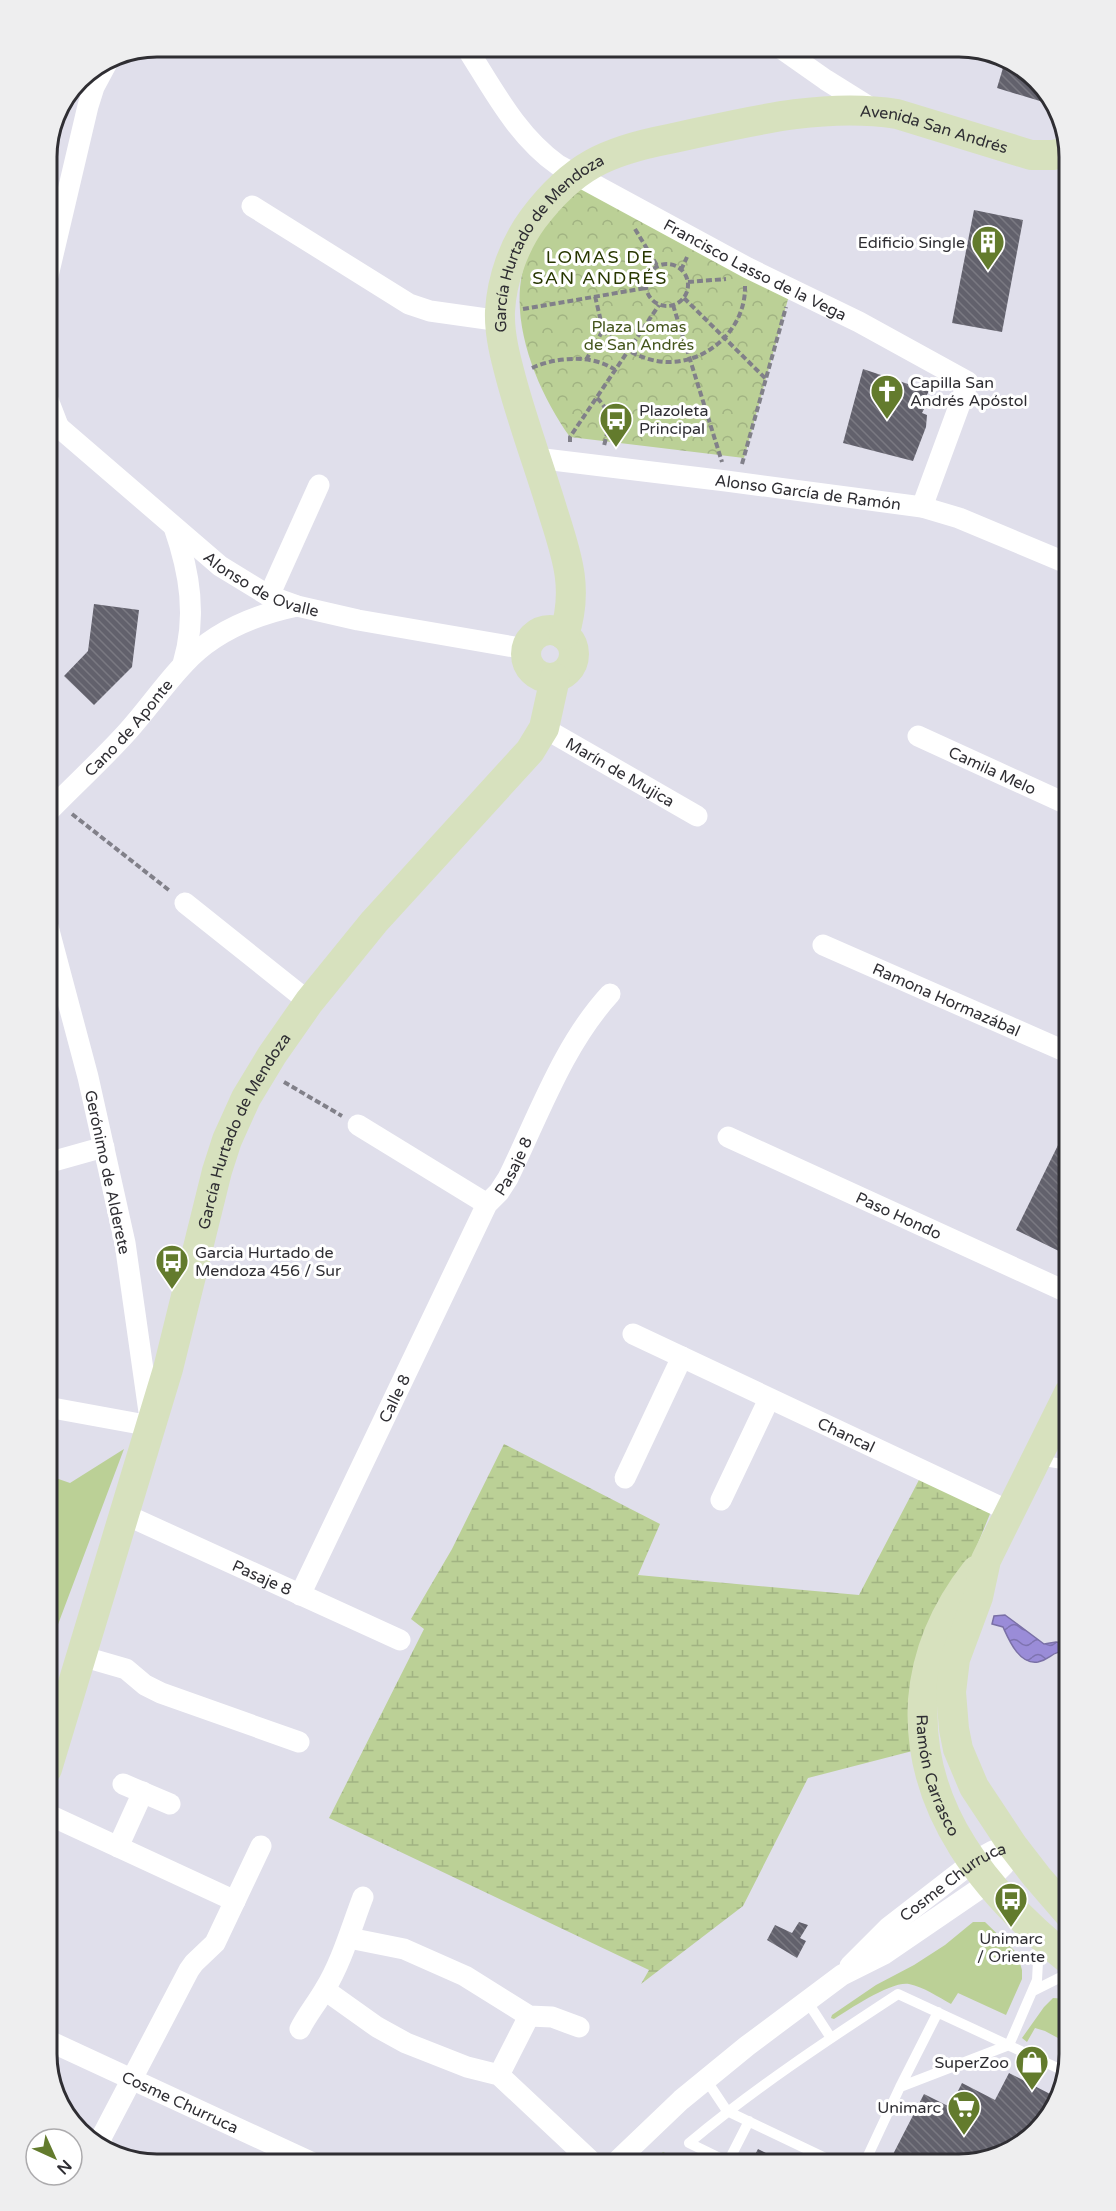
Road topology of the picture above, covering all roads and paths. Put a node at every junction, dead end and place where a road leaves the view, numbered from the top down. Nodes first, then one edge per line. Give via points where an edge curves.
1 (472, 57) edge
2 (794, 57) edge
3 (100, 75) edge
4 (875, 110) junction
5 (1059, 153) edge
6 (575, 175) junction
7 (252, 206) dead end
8 (630, 220) dead end
9 (57, 237) edge
10 (658, 267) junction
11 (744, 278) dead end
12 (646, 288) junction
13 (595, 296) junction
14 (684, 298) junction
15 (787, 303) dead end
16 (659, 305) junction
17 (673, 305) junction
18 (511, 315) junction
19 (603, 330) junction
20 (725, 338) junction
21 (628, 351) junction
22 (690, 358) junction
23 (586, 360) junction
24 (533, 367) dead end
25 (615, 370) junction
26 (766, 379) junction
27 (597, 398) junction
28 (57, 425) edge
29 (570, 438) dead end
30 (605, 441) dead end
31 (721, 455) dead end
32 (536, 458) junction
33 (744, 458) dead end
34 (319, 485) dead end
35 (922, 507) junction
36 (174, 527) junction
37 (1059, 559) edge
38 (269, 596) junction
39 (297, 606) junction
40 (564, 635) junction
41 (526, 649) junction
42 (183, 664) junction
43 (555, 678) junction
44 (544, 728) junction
45 (918, 736) dead end
46 (1059, 801) edge
47 (57, 803) edge
48 (57, 812) edge
49 (697, 816) dead end
50 (185, 903) joint
51 (823, 945) dead end
52 (57, 961) edge
53 (610, 994) dead end
54 (309, 1002) junction
55 (1059, 1048) edge
56 (262, 1070) junction
57 (358, 1125) joint
58 (728, 1137) dead end
59 (104, 1147) junction
60 (57, 1160) edge
61 (487, 1204) junction
62 (1059, 1288) edge
63 (633, 1334) dead end
64 (682, 1357) junction
65 (769, 1399) junction
66 (57, 1409) edge
67 (1059, 1415) edge
68 (151, 1426) junction
69 (1037, 1460) junction
70 (1059, 1464) edge
71 (625, 1478) dead end
72 (721, 1500) dead end
73 (1011, 1512) junction
74 (124, 1514) junction
75 (986, 1560) junction
76 (300, 1595) junction
77 (400, 1640) dead end
78 (81, 1656) junction
79 (57, 1732) edge
80 (299, 1742) dead end
81 (123, 1784) dead end
82 (143, 1792) junction
83 (170, 1804) dead end
84 (57, 1819) edge
85 (261, 1846) dead end
86 (1013, 1846) junction
87 (117, 1847) junction
88 (981, 1872) junction
89 (363, 1897) dead end
90 (236, 1901) junction
91 (1059, 1902) edge
92 (1038, 1934) junction
93 (349, 1938) junction
94 (1059, 1951) edge
95 (1059, 1978) edge
96 (325, 1990) junction
97 (1033, 1991) junction
98 (807, 2001) junction
99 (938, 2012) junction
100 (529, 2016) junction
101 (579, 2027) dead end
102 (300, 2029) dead end
103 (831, 2038) junction
104 (57, 2045) edge
105 (1009, 2045) junction
106 (1058, 2068) edge
107 (499, 2075) junction
108 (705, 2078) junction
109 (131, 2079) junction
110 (900, 2087) junction
111 (727, 2111) junction
112 (749, 2121) junction
113 (102, 2137) edge
114 (293, 2154) edge
115 (583, 2154) edge
116 (624, 2154) edge
117 (712, 2154) edge
118 (732, 2154) edge
119 (817, 2154) edge
120 (869, 2154) edge

1 - 6 street, Francisco Lasso de la Vega via 529,141
2 - 4 street, Avenida San Andrés
3 - 9 street via 85,115
4 - 5 street, Avenida San Andrés via 1019,153
4 - 6 street, García Hurtado de Mendoza via 819,112 657,141 605,156
6 - 18 street, García Hurtado de Mendoza via 541,209 518,244 505,279
6 - 35 street, Francisco Lasso de la Vega via 968,381
7 - 18 street via 409,304 430,311
8 - 10 path
10 - 12 path via 650,273
10 - 14 path via 666,264 685,274 688,290
11 - 20 path via 742,309
12 - 13 path
12 - 16 path
13 - 18 path
13 - 19 path
14 - 17 path
14 - 20 path
15 - 26 path
16 - 17 path
16 - 21 path
17 - 22 path
18 - 32 street, García Hurtado de Mendoza via 508,364
19 - 21 path
19 - 23 path
20 - 22 path
20 - 26 path
21 - 22 path via 664,362
21 - 25 path
22 - 31 path
23 - 24 path via 556,360
23 - 25 path
25 - 27 path
26 - 33 path
27 - 29 path
27 - 30 path via 608,413
28 - 36 street, Alonso de Ovalle
32 - 35 street, Alonso García de Ramón
32 - 40 street, García Hurtado de Mendoza via 570,570 571,603
34 - 38 street
35 - 37 street, Alonso García de Ramón
36 - 38 street, Alonso de Ovalle via 220,566
36 - 42 street, Cano de Aponte via 191,593 190,636
38 - 39 street, Alonso de Ovalle
39 - 41 street, Alonso de Ovalle
39 - 42 street, Cano de Aponte via 236,625 209,641
40 - 41 street via 551,630 538,633
40 - 43 street via 572,646 573,659 567,671
41 - 43 street via 527,663 535,674
42 - 47 street, Cano de Aponte via 120,739
43 - 44 street, García Hurtado de Mendoza
44 - 49 street, Marín de Mujica
44 - 54 street, García Hurtado de Mendoza via 526,756 374,922
45 - 46 street, Camila Melo
48 - 50 path
50 - 54 street
51 - 55 street, Ramona Hormazábal
52 - 59 street, Gerónimo de Alderete
53 - 61 street, Pasaje 8 via 574,1042 508,1178
54 - 56 street, García Hurtado de Mendoza
56 - 57 path
56 - 68 street, García Hurtado de Mendoza via 236,1119 217,1171
57 - 61 street, Pasaje 8
58 - 62 street, Paso Hondo
59 - 60 street
59 - 68 street, Gerónimo de Alderete via 125,1244
61 - 76 street, Calle 8
63 - 64 street, Chancal
64 - 65 street, Chancal
64 - 71 street
65 - 72 street
65 - 73 street, Chancal
66 - 68 street
67 - 69 street, Ramón Carrasco
68 - 74 street, García Hurtado de Mendoza
69 - 70 lane
69 - 73 street, Ramón Carrasco
73 - 75 street, Ramón Carrasco
74 - 76 street, Pasaje 8
74 - 78 street, García Hurtado de Mendoza
75 - 86 street, Ramón Carrasco via 978,1597 955,1659 952,1711 965,1768 984,1805
75 - 88 street, Ramón Carrasco via 957,1596 942,1625 928,1664 923,1711 929,1776 944,1814
76 - 77 street, Pasaje 8
78 - 79 street, García Hurtado de Mendoza
78 - 80 street via 126,1669 161,1693
81 - 82 street
82 - 83 street
82 - 87 street
84 - 87 street
85 - 90 street
86 - 88 street, Cosme Churruca via 993,1851
86 - 91 street, Ramón Carrasco
87 - 90 street
88 - 92 street, Ramón Carrasco
88 - 98 street, Cosme Churruca via 889,1927 842,1975
89 - 93 street
90 - 109 street via 215,1943 189,1970
92 - 94 street, Ramón Carrasco
92 - 97 lane via 1039,1967
93 - 96 street
93 - 100 street via 404,1949 431,1960 474,1981
95 - 97 lane
96 - 102 street
96 - 107 street via 406,2043
97 - 105 lane
98 - 103 lane
98 - 108 street, Cosme Churruca
99 - 103 lane via 898,1994
99 - 105 lane
99 - 110 lane
100 - 101 street via 552,2017
100 - 107 street
103 - 111 lane
104 - 109 street, Cosme Churruca
105 - 106 lane
105 - 110 lane
107 - 115 street
108 - 111 lane
108 - 116 street, Cosme Churruca
109 - 113 street
109 - 114 street, Cosme Churruca
110 - 120 lane
111 - 112 lane
111 - 117 lane via 689,2143
112 - 118 lane
112 - 119 lane

